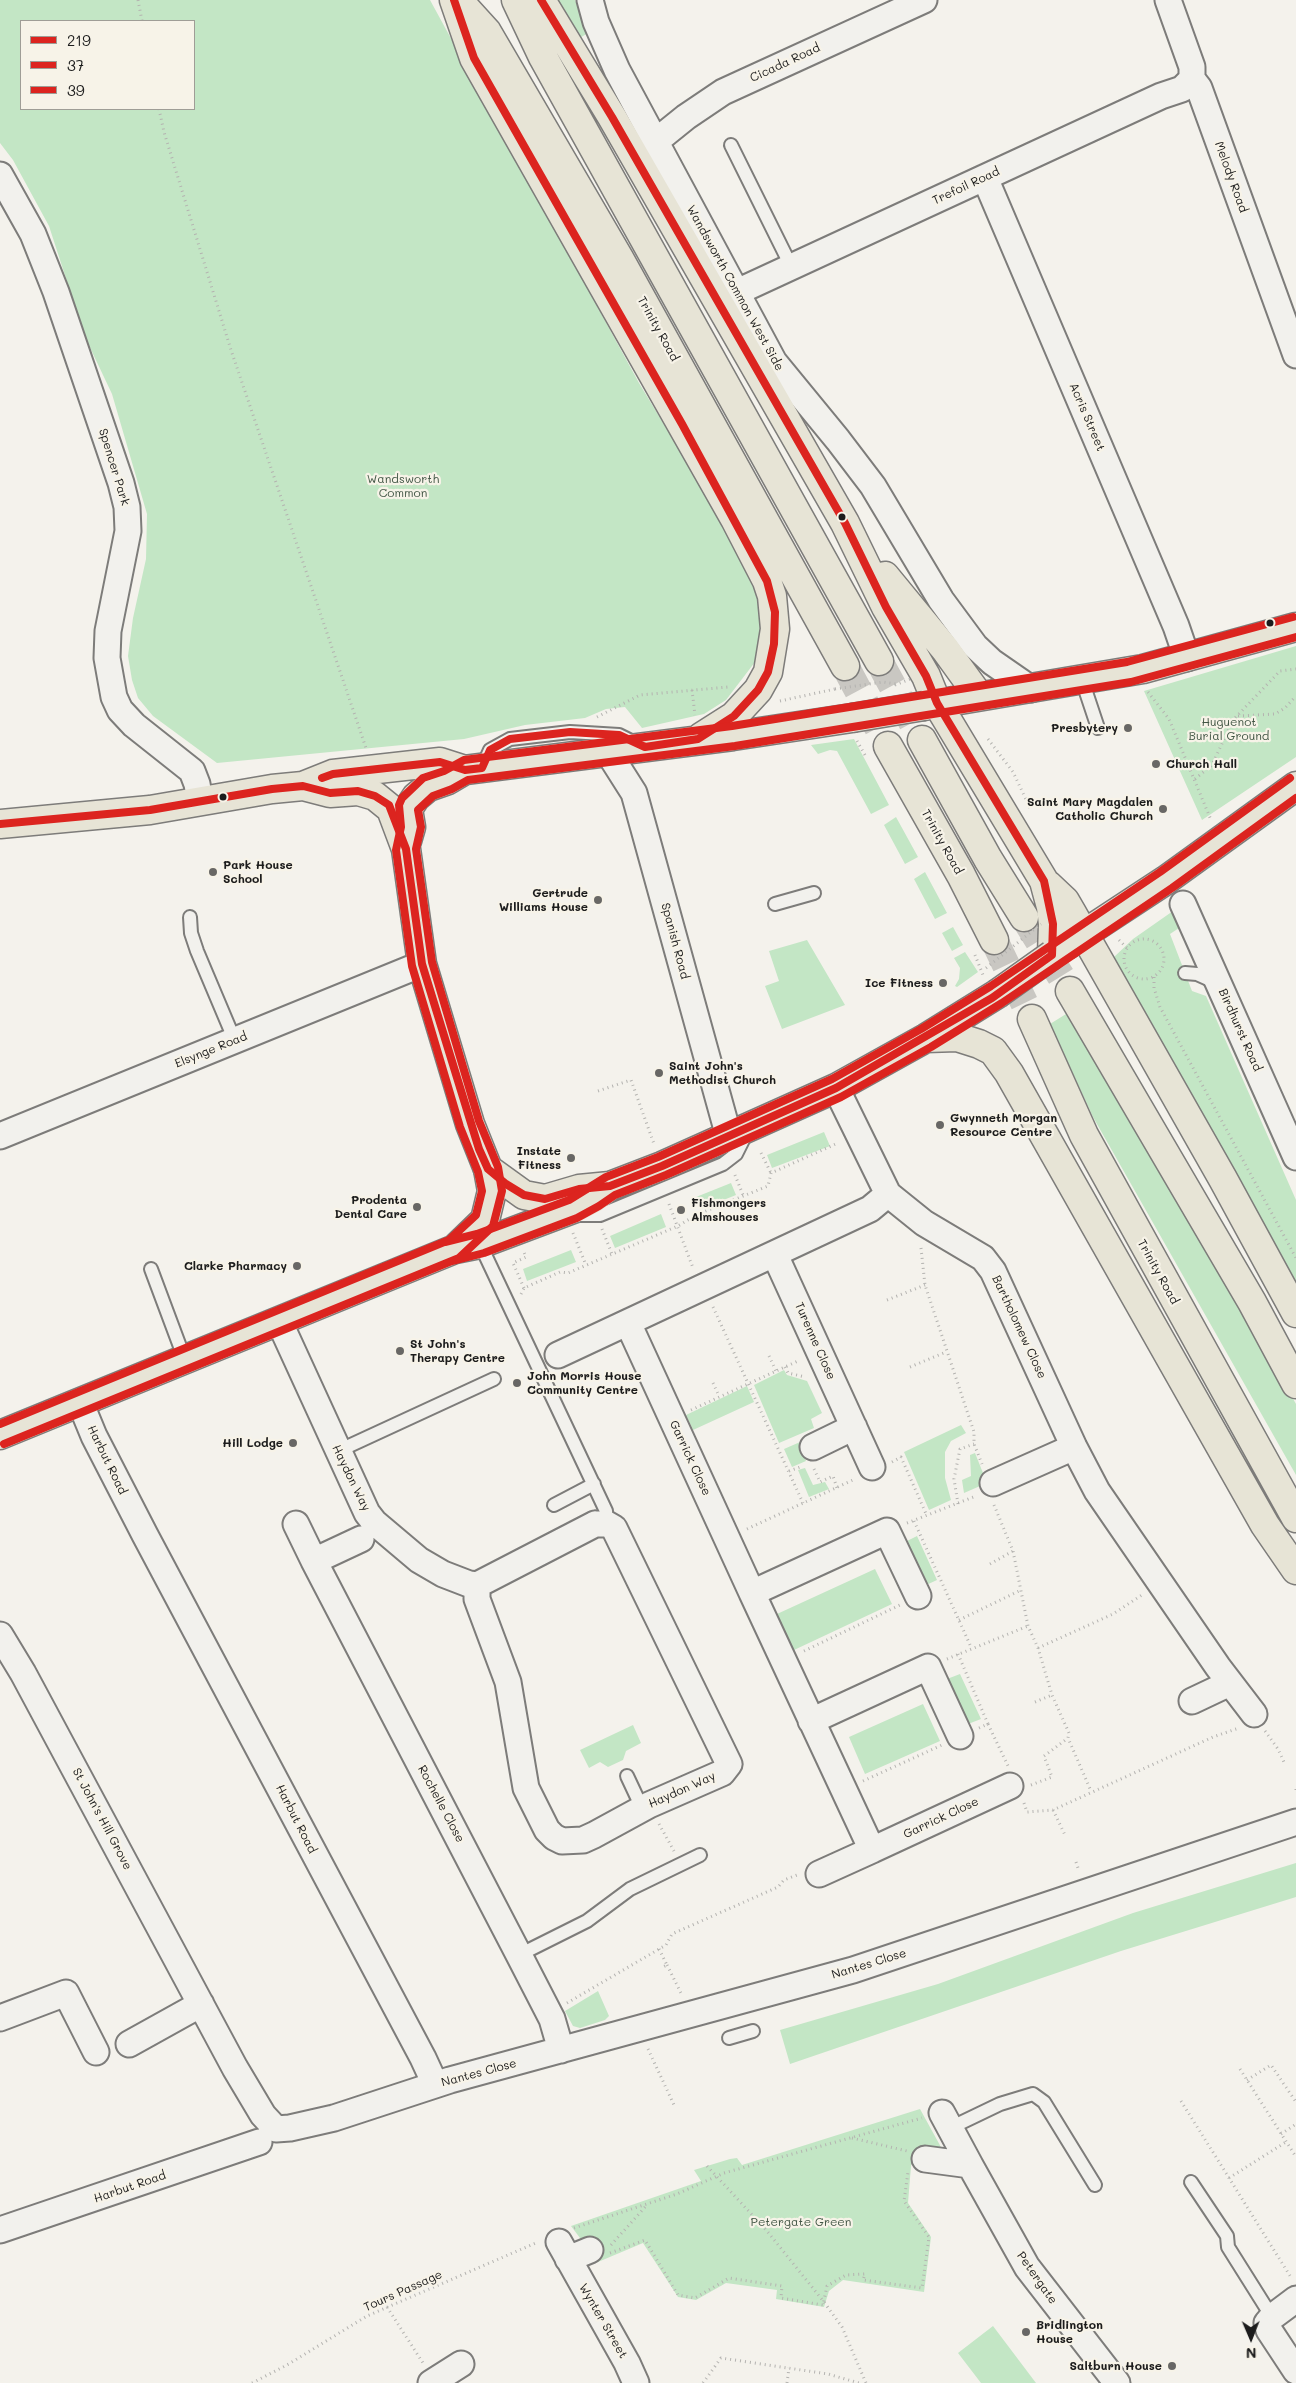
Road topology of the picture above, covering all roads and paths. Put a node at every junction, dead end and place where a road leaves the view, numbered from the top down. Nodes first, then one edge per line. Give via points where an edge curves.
1 (138, 0) edge
2 (454, 0) edge
3 (458, 0) edge
4 (516, 0) edge
5 (541, 0) edge
6 (590, 0) edge
7 (924, 0) edge
8 (1168, 0) edge
9 (142, 20) edge
10 (1192, 79) junction
11 (159, 110) edge
12 (655, 142) junction
13 (731, 145) dead end
14 (0, 175) edge
15 (985, 178) junction
16 (791, 266) junction
17 (737, 292) junction
18 (1296, 354) edge
19 (845, 523) junction
20 (1296, 627) edge
21 (1187, 658) junction
22 (879, 660) tunnel mouth
23 (1143, 669) junction
24 (1296, 669) edge
25 (840, 678) junction
26 (913, 678) dead end
27 (1082, 680) junction
28 (897, 684) junction
29 (729, 687) dead end
30 (1031, 688) junction
31 (979, 696) junction
32 (1296, 696) edge
33 (772, 698) dead end
34 (891, 700) junction
35 (930, 704) junction
36 (1237, 717) junction
37 (591, 721) dead end
38 (1098, 728) dead end
39 (698, 739) junction
40 (922, 740) tunnel mouth
41 (888, 746) tunnel mouth
42 (645, 748) junction
43 (608, 752) junction
44 (367, 753) dead end
45 (473, 769) junction
46 (1195, 779) junction
47 (303, 786) junction
48 (1296, 786) edge
49 (200, 801) junction
50 (0, 824) edge
51 (1222, 840) junction
52 (406, 849) junction
53 (814, 893) dead end
54 (774, 904) dead end
55 (1183, 904) dead end
56 (190, 917) dead end
57 (1052, 936) junction
58 (994, 940) tunnel mouth
59 (1121, 942) dead end
60 (1127, 948) junction
61 (422, 964) junction
62 (982, 972) dead end
63 (1185, 973) dead end
64 (1154, 977) junction
65 (1220, 984) junction
66 (1070, 990) tunnel mouth
67 (1032, 1019) tunnel mouth
68 (926, 1038) junction
69 (235, 1041) junction
70 (836, 1088) junction
71 (598, 1091) dead end
72 (739, 1132) junction
73 (0, 1136) edge
74 (835, 1144) dead end
75 (761, 1153) dead end
76 (1295, 1154) edge
77 (662, 1166) junction
78 (488, 1169) junction
79 (771, 1173) junction
80 (734, 1174) dead end
81 (888, 1194) junction
82 (743, 1195) junction
83 (599, 1196) junction
84 (671, 1208) dead end
85 (564, 1222) junction
86 (678, 1226) junction
87 (605, 1237) dead end
88 (920, 1243) dead end
89 (467, 1246) junction
90 (522, 1248) dead end
91 (612, 1254) junction
92 (775, 1255) junction
93 (1296, 1258) edge
94 (691, 1263) dead end
95 (586, 1265) junction
96 (151, 1270) dead end
97 (925, 1285) junction
98 (704, 1288) junction
99 (887, 1300) dead end
100 (1296, 1313) edge
101 (279, 1322) junction
102 (628, 1323) junction
103 (946, 1352) junction
104 (558, 1355) dead end
105 (769, 1356) dead end
106 (185, 1360) junction
107 (798, 1361) dead end
108 (910, 1367) dead end
109 (776, 1371) junction
110 (494, 1379) dead end
111 (713, 1383) dead end
112 (749, 1384) junction
113 (1296, 1384) edge
114 (719, 1396) junction
115 (80, 1402) junction
116 (672, 1419) junction
117 (854, 1427) junction
118 (0, 1434) edge
119 (974, 1444) junction
120 (813, 1447) dead end
121 (1074, 1447) junction
122 (338, 1451) junction
123 (872, 1470) junction
124 (789, 1471) junction
125 (594, 1484) junction
126 (992, 1485) junction
127 (837, 1488) junction
128 (804, 1503) junction
129 (554, 1504) dead end
130 (958, 1504) junction
131 (927, 1516) junction
132 (1296, 1518) edge
133 (914, 1521) junction
134 (296, 1524) dead end
135 (607, 1524) junction
136 (887, 1531) junction
137 (361, 1538) dead end
138 (727, 1538) junction
139 (1013, 1551) junction
140 (314, 1561) junction
141 (990, 1564) dead end
142 (1296, 1570) edge
143 (1161, 1583) junction
144 (477, 1585) junction
145 (1019, 1591) junction
146 (752, 1593) junction
147 (918, 1596) joint
148 (959, 1620) junction
149 (1028, 1626) junction
150 (0, 1635) edge
151 (971, 1647) junction
152 (1038, 1648) junction
153 (958, 1654) junction
154 (783, 1660) junction
155 (7, 1661) edge
156 (928, 1667) junction
157 (1230, 1683) junction
158 (1052, 1695) junction
159 (1192, 1701) dead end
160 (1035, 1702) dead end
161 (1249, 1720) joint
162 (811, 1721) junction
163 (988, 1724) dead end
164 (960, 1736) joint
165 (1068, 1738) junction
166 (997, 1742) dead end
167 (1278, 1749) dead end
168 (1284, 1762) dead end
169 (627, 1776) dead end
170 (1017, 1786) junction
171 (842, 1791) junction
172 (1091, 1791) junction
173 (642, 1808) junction
174 (1053, 1810) junction
175 (1296, 1822) edge
176 (1065, 1835) dead end
177 (872, 1850) junction
178 (700, 1855) dead end
179 (819, 1874) joint
180 (659, 1949) junction
181 (520, 1955) junction
182 (667, 1966) junction
183 (661, 1968) dead end
184 (682, 1997) dead end
185 (202, 2004) junction
186 (549, 2013) junction
187 (0, 2018) edge
188 (753, 2031) dead end
189 (729, 2038) dead end
190 (129, 2044) dead end
191 (646, 2044) dead end
192 (561, 2050) junction
193 (96, 2052) dead end
194 (1240, 2069) dead end
195 (1247, 2080) junction
196 (435, 2084) junction
197 (1181, 2101) dead end
198 (1296, 2102) edge
199 (674, 2105) dead end
200 (946, 2120) junction
201 (1296, 2124) edge
202 (266, 2134) junction
203 (1281, 2134) junction
204 (851, 2138) junction
205 (1286, 2142) junction
206 (1296, 2157) edge
207 (918, 2161) junction
208 (970, 2164) junction
209 (707, 2166) dead end
210 (716, 2178) junction
211 (1229, 2178) junction
212 (1191, 2182) dead end
213 (1095, 2184) dead end
214 (648, 2204) junction
215 (0, 2230) edge
216 (572, 2249) junction
217 (1295, 2291) edge
218 (824, 2302) junction
219 (387, 2307) junction
220 (1272, 2317) junction
221 (461, 2364) dead end
222 (789, 2368) junction
223 (1296, 2370) edge
224 (432, 2382) edge
225 (252, 2383) edge
226 (636, 2383) edge
227 (703, 2383) edge
228 (787, 2383) edge
229 (859, 2383) edge
230 (866, 2383) edge
231 (1117, 2383) edge

1 - 9 path
2 - 39 main road via 474,58 735,519 772,596 775,629 768,672 758,690 734,716
3 - 25 main road, Trinity Road via 487,32 618,258
4 - 22 main road via 543,57
5 - 19 main road via 612,117
6 - 12 street, Wandsworth Common West Side via 605,48
7 - 12 street, Cicada Road via 723,92
8 - 10 street, Melody Road via 1192,67
10 - 15 street, Trefoil Road via 1182,89
10 - 18 street, Melody Road via 1199,88
11 - 44 path via 231,350
12 - 17 street, Wandsworth Common West Side
13 - 16 lane
14 - 49 street, Spencer Park via 33,234 56,292 127,507 128,531 108,631 107,658 114,698 134,725 192,771
15 - 16 street, Trefoil Road
15 - 21 street, Acris Street
16 - 17 street, Trefoil Road
17 - 30 street, Wandsworth Common West Side via 774,362 873,486 941,600 985,655
19 - 31 main road
19 - 35 main road via 886,606 926,676
20 - 21 main road
21 - 23 main road
23 - 27 main road
23 - 46 path via 1147,690 1169,719
24 - 36 path via 1280,671
25 - 28 path, bridge
25 - 33 path via 778,701
26 - 28 path, bridge
27 - 30 main road
27 - 38 lane
28 - 34 path, bridge
29 - 37 path via 640,695
30 - 31 main road
31 - 35 main road
32 - 36 path via 1275,714
34 - 35 main road, bridge
34 - 39 main road, bridge via 852,718
35 - 57 main road via 1044,881 1065,901
36 - 46 path via 1226,733 1212,766
39 - 42 main road
40 - 57 main road via 988,859
41 - 58 main road, Trinity Road
42 - 43 main road
42 - 45 lane via 619,735 605,733 570,732 510,739 490,750
43 - 45 main road
43 - 72 street, Spanish Road via 634,793
45 - 47 main road via 440,762 395,766 333,774
45 - 52 main road via 428,787 410,804 411,827
46 - 51 path
47 - 49 main road
47 - 52 main road via 330,793 358,791 375,796 391,809
48 - 51 main road
49 - 50 main road via 150,810
51 - 57 main road via 1166,880
52 - 61 main road
53 - 54 lane
55 - 65 street, Birdhurst Road
56 - 69 lane via 191,934
57 - 62 path, bridge
57 - 68 main road, bridge via 997,994
57 - 100 main road via 1223,1179
59 - 60 path
60 - 64 path via 1124,961 1130,972 1140,978
60 - 64 path via 1143,938 1161,947 1163,967
61 - 69 street, Elsynge Road
61 - 78 main road via 470,1124
63 - 65 lane via 1197,974
64 - 93 path via 1160,1008
65 - 76 street, Birdhurst Road
66 - 113 main road
67 - 132 main road, Trinity Road via 1084,1135
68 - 70 main road
68 - 142 main road via 957,1037 979,1044 993,1052 1009,1073 1265,1525
69 - 73 street, Elsynge Road
70 - 72 main road
70 - 81 street, Bartholomew Close
71 - 77 path via 631,1080
72 - 77 main road
72 - 83 lane via 736,1154 723,1164
74 - 79 path
75 - 79 path
77 - 83 main road
78 - 83 main road via 506,1184 531,1196 544,1199
78 - 89 main road via 492,1191 484,1220
79 - 82 path via 768,1186
80 - 82 path
81 - 92 street via 870,1209
81 - 121 street, Bartholomew Close via 924,1223 983,1258 993,1271
82 - 86 path
83 - 85 main road
84 - 86 path
85 - 89 main road
85 - 95 path
86 - 91 path
86 - 94 path
87 - 91 path
88 - 97 path
89 - 101 main road
89 - 125 lane
90 - 95 path via 526,1257 513,1263 524,1288
91 - 95 path
92 - 98 street
92 - 117 street, Turenne Close
96 - 106 lane
97 - 99 path
97 - 103 path
98 - 102 street
98 - 112 path
101 - 106 main road
101 - 122 street, Haydon Way
102 - 104 street
102 - 116 street, Garrick Close
103 - 108 path
103 - 119 path via 974,1432
105 - 109 path
106 - 115 main road
107 - 109 path
109 - 112 path
110 - 122 lane
111 - 114 path
112 - 114 path
112 - 124 path
114 - 116 path
115 - 118 main road
115 - 196 street, Harbut Road via 145,1535
116 - 138 street, Garrick Close
117 - 120 street
117 - 123 street, Turenne Close
119 - 126 path
119 - 130 path via 960,1449 954,1479
121 - 126 street
121 - 143 street, Bartholomew Close via 1097,1491
122 - 144 street, Haydon Way via 374,1522 437,1572
123 - 127 path
123 - 131 path via 901,1457
124 - 127 path via 812,1463 820,1482 833,1476
124 - 128 path
125 - 129 lane
125 - 135 lane via 606,1511
126 - 130 path via 988,1492
126 - 139 path via 991,1498
127 - 128 path
128 - 138 path
130 - 131 path
131 - 133 path
133 - 136 path
133 - 148 path
134 - 140 street, Rochelle Close
135 - 144 street via 595,1524
135 - 173 street, Haydon Way via 614,1528 728,1764 722,1773
136 - 146 street
136 - 147 street
137 - 140 street
138 - 146 street, Garrick Close
139 - 141 path
139 - 145 path
140 - 181 street, Rochelle Close
143 - 152 path via 1113,1614
143 - 157 street, Bartholomew Close
144 - 173 street, Haydon Way via 477,1599 508,1682 526,1788 547,1830 562,1841 583,1840
145 - 148 path
145 - 149 path
146 - 154 street, Garrick Close
147 - 154 path
148 - 151 path
149 - 151 path
149 - 152 path
150 - 155 street, St John's Hill Grove
151 - 153 path
152 - 158 path
153 - 156 path
153 - 163 path
154 - 162 street, Garrick Close
155 - 185 street, St John's Hill Grove via 28,1681
156 - 162 street
156 - 164 street
157 - 159 street
157 - 161 street, Bartholomew Close
158 - 160 path
158 - 165 path via 1069,1732
161 - 172 path
162 - 171 street, Garrick Close
164 - 171 path
165 - 170 path via 1044,1756 1052,1777 1032,1785
165 - 172 path
166 - 170 path
167 - 168 path
169 - 173 lane
170 - 174 path via 1027,1812
170 - 177 street, Garrick Close
171 - 177 street, Garrick Close
172 - 174 path
174 - 176 path
175 - 192 street, Nantes Close via 853,1970
177 - 179 street, Garrick Close
178 - 181 lane via 630,1889 587,1921
179 - 180 path via 805,1871 784,1880 778,1888 672,1934 666,1945
180 - 182 path
180 - 186 path
181 - 186 street, Rochelle Close
182 - 183 path
182 - 184 path
185 - 190 street
185 - 202 street, St John's Hill Grove via 258,2107
186 - 192 street, Rochelle Close
187 - 193 street via 66,1993
188 - 189 lane
191 - 199 path
192 - 196 street, Nantes Close
194 - 195 path
195 - 198 path via 1271,2065
195 - 203 path
196 - 202 street, Harbut Road via 334,2118
197 - 211 path
200 - 204 path
200 - 208 street, Petergate
200 - 213 lane via 1033,2094 1044,2102
201 - 203 path
202 - 215 street, Harbut Road
203 - 205 path
204 - 207 path
204 - 210 path via 724,2172
205 - 206 path
205 - 211 path
207 - 208 street
207 - 218 path via 909,2170 904,2201 929,2237 922,2288 863,2280 865,2274 846,2275 827,2286
208 - 231 street, Petergate via 1027,2266
209 - 210 path
210 - 214 path
210 - 218 path via 767,2231
211 - 217 path
212 - 220 lane via 1227,2236 1228,2246
214 - 216 path
214 - 216 path
216 - 218 path via 645,2240 678,2294 695,2298 729,2278 782,2286 781,2298 823,2305
216 - 219 path, Tours Passage
216 - 226 street, Wynter Street
217 - 220 street
218 - 230 path via 842,2327
219 - 224 path
219 - 225 path, Tours Passage
220 - 223 street via 1268,2323 1270,2330
221 - 224 street
222 - 227 path via 721,2358
222 - 228 path
222 - 229 path via 848,2378

